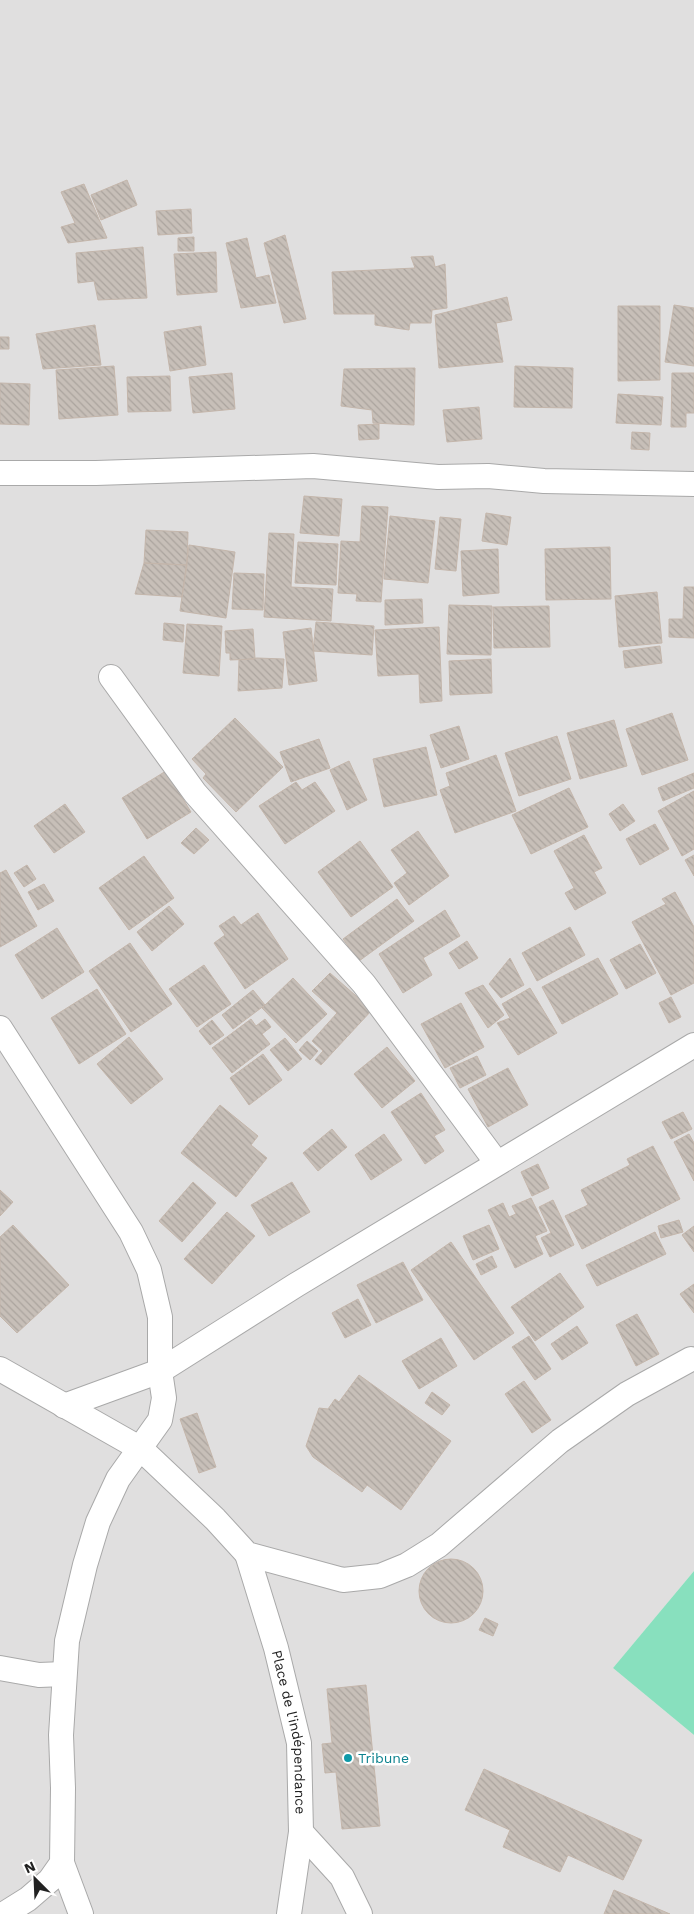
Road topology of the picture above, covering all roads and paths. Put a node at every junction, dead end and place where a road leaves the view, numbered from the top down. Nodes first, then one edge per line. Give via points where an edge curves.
1 (0, 473) edge
2 (694, 484) edge
3 (110, 677) dead end
4 (0, 1028) edge
5 (694, 1045) edge
6 (498, 1163) junction
7 (691, 1359) dead end
8 (0, 1369) edge
9 (160, 1371) junction
10 (64, 1406) junction
11 (140, 1449) junction
12 (246, 1554) junction
13 (0, 1668) edge
14 (64, 1674) junction
15 (302, 1832) junction
16 (62, 1863) junction
17 (4, 1914) edge
18 (81, 1914) edge
19 (289, 1914) edge
20 (360, 1914) edge

1 - 2 street via 314,466 438,477
3 - 6 street via 194,793 364,984
4 - 9 street via 131,1232 149,1270 160,1317
5 - 6 street
6 - 9 street
7 - 12 street via 627,1394 560,1441 439,1545 407,1566 380,1576 343,1580
8 - 10 street
9 - 10 street
9 - 11 street via 164,1398 160,1420
10 - 11 street
11 - 12 street via 215,1519
11 - 14 street via 118,1479 98,1522 84,1565 67,1641
12 - 15 street, Place de l'indépendance via 276,1648 300,1743
13 - 14 street via 39,1676
14 - 16 street via 60,1735
15 - 19 street, Place de l'indépendance
15 - 20 street via 342,1877
16 - 17 street via 50,1880
16 - 18 street

